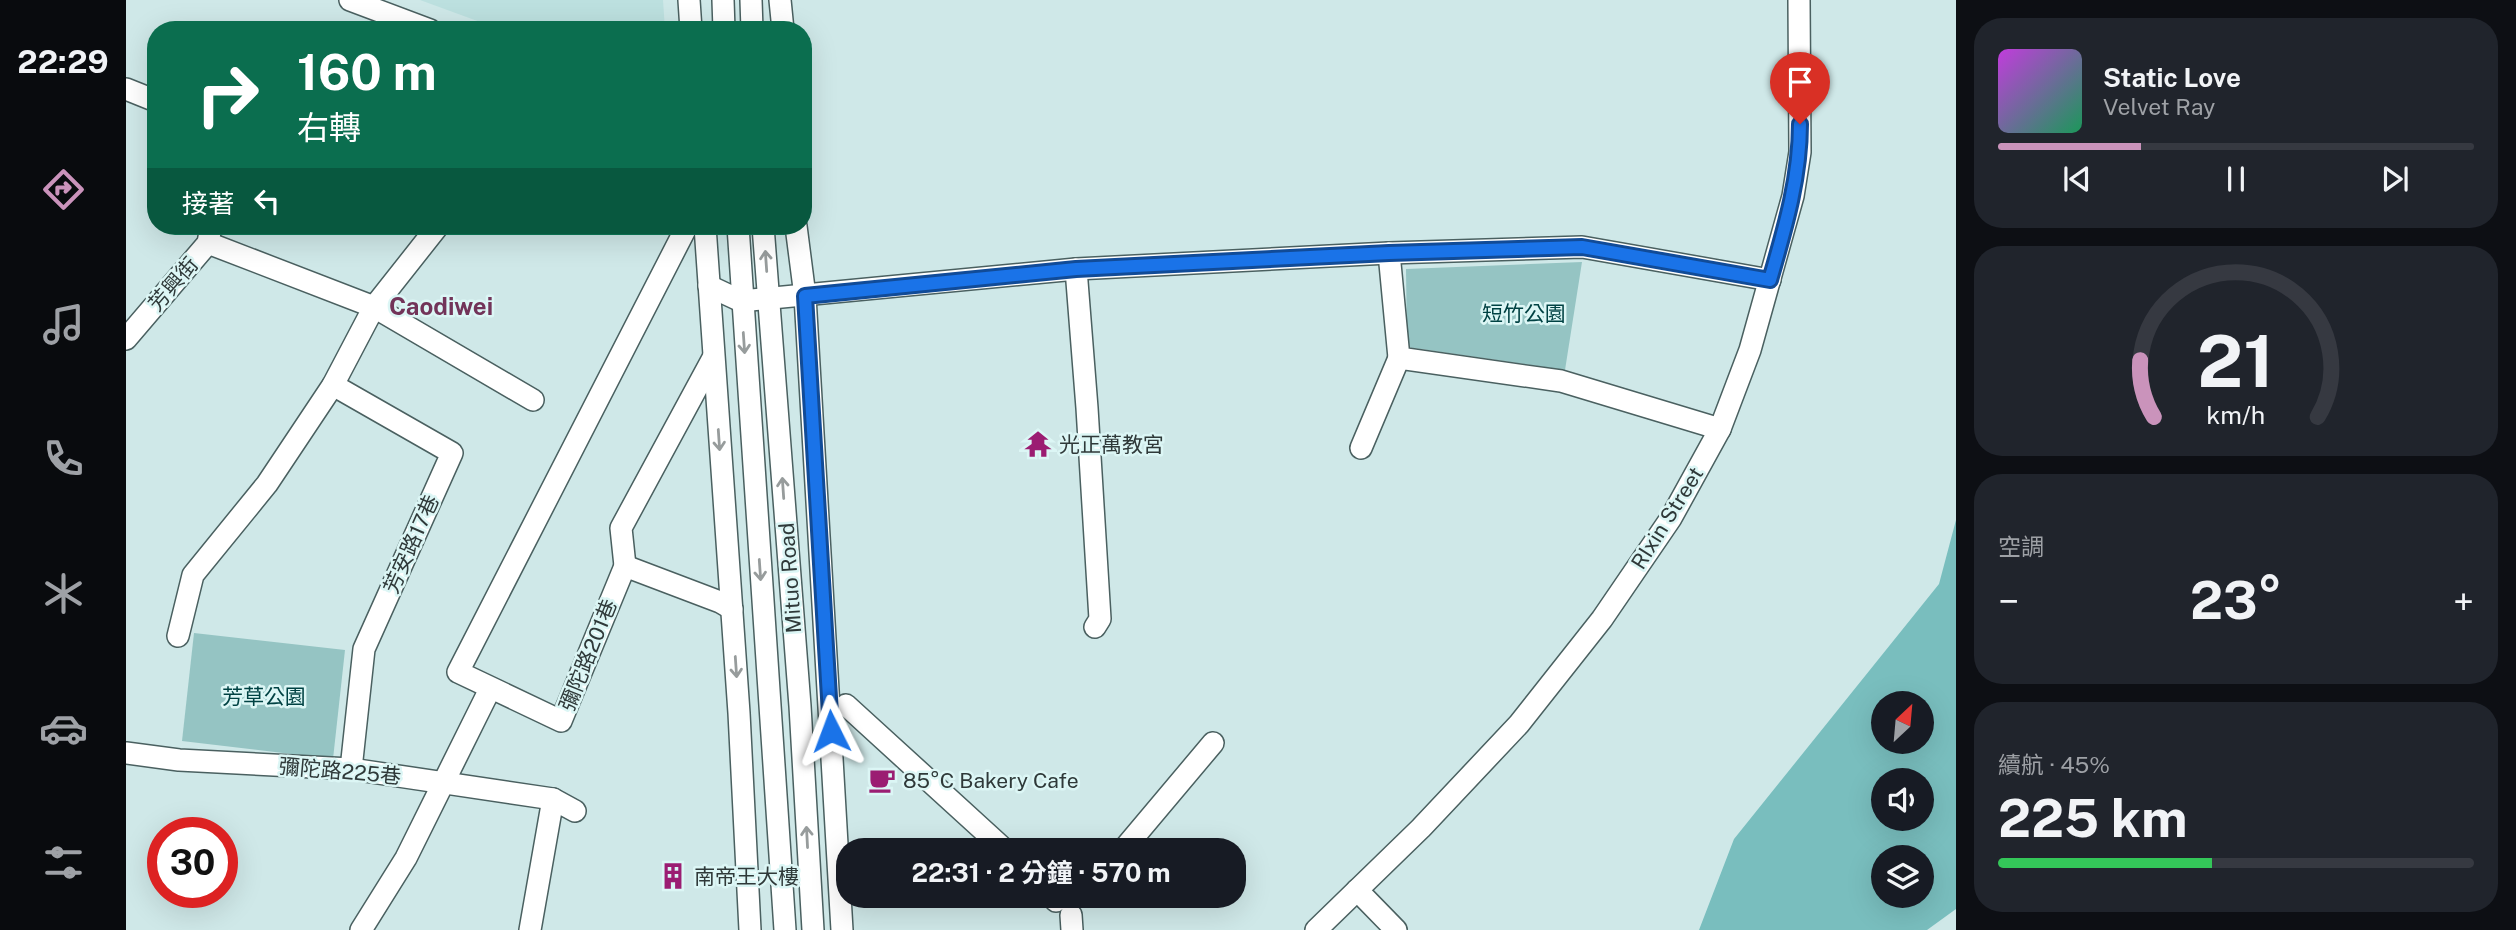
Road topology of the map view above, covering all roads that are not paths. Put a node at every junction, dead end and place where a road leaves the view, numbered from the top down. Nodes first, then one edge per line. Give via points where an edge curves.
1 (350, 0) edge
2 (689, 0) edge
3 (723, 0) edge
4 (751, 0) edge
5 (780, 0) edge
6 (1799, 0) edge
7 (406, 21) edge
8 (690, 21) edge
9 (724, 21) edge
10 (752, 21) edge
11 (782, 21) edge
12 (126, 89) edge
13 (147, 97) edge
14 (210, 235) edge
15 (431, 235) edge
16 (682, 235) edge
17 (706, 235) edge
18 (738, 235) edge
19 (764, 235) edge
20 (797, 235) edge
21 (1389, 253) junction
22 (1076, 269) junction
23 (1770, 280) junction
24 (709, 286) junction
25 (805, 296) junction
26 (768, 299) junction
27 (741, 301) junction
28 (374, 307) junction
29 (126, 339) edge
30 (713, 358) junction
31 (1399, 358) junction
32 (333, 385) junction
33 (533, 400) dead end
34 (1720, 429) junction
35 (1361, 448) dead end
36 (625, 566) junction
37 (732, 609) junction
38 (1095, 626) dead end
39 (178, 636) dead end
40 (490, 689) junction
41 (846, 705) dead end
42 (1213, 743) dead end
43 (126, 752) edge
44 (351, 769) junction
45 (445, 782) junction
46 (553, 799) junction
47 (575, 811) dead end
48 (992, 838) edge
49 (1133, 838) edge
50 (1357, 890) junction
51 (361, 930) edge
52 (530, 930) edge
53 (750, 930) edge
54 (785, 930) edge
55 (813, 930) edge
56 (842, 930) edge
57 (1316, 930) edge
58 (1395, 930) edge

1 - 7 street
2 - 8 street
3 - 9 street
4 - 10 street
5 - 11 street
6 - 23 street, RIxin Street via 1800,152
12 - 13 street
14 - 28 street
14 - 29 street, 芳興街
15 - 28 street
16 - 40 street via 458,672
17 - 24 street
18 - 27 street, Mituo Road
26 -> 19 street, Mituo Road
20 - 25 street, Mituo Road
21 - 22 street
21 - 23 street via 1582,247
21 - 31 street
22 - 25 street
22 - 38 street via 1100,619
23 - 34 street, RIxin Street
24 - 27 street
24 - 30 street
25 - 26 street
25 - 56 street, Mituo Road
26 - 27 street
55 -> 26 street, Mituo Road
27 -> 54 street, Mituo Road
28 - 32 street
28 - 33 street
30 - 36 street via 621,528
30 -> 37 street
31 - 34 street via 1561,381
31 - 35 street
32 - 39 street via 267,484 193,575
32 - 44 street, 芳安路17巷 via 452,453 364,649
34 - 50 street, RIxin Street via 1671,518 1594,630 1473,775
36 - 37 street
36 - 40 street, 彌陀路201巷 via 561,721
37 -> 53 street
40 - 45 street
41 - 48 street
42 - 49 street
43 - 44 street, 彌陀路225巷 via 178,760
44 - 45 street, 彌陀路225巷
45 - 46 street, 彌陀路225巷
45 - 51 street via 406,858
46 - 47 street, 彌陀路225巷
46 - 52 street
50 - 57 street, RIxin Street
50 - 58 street

